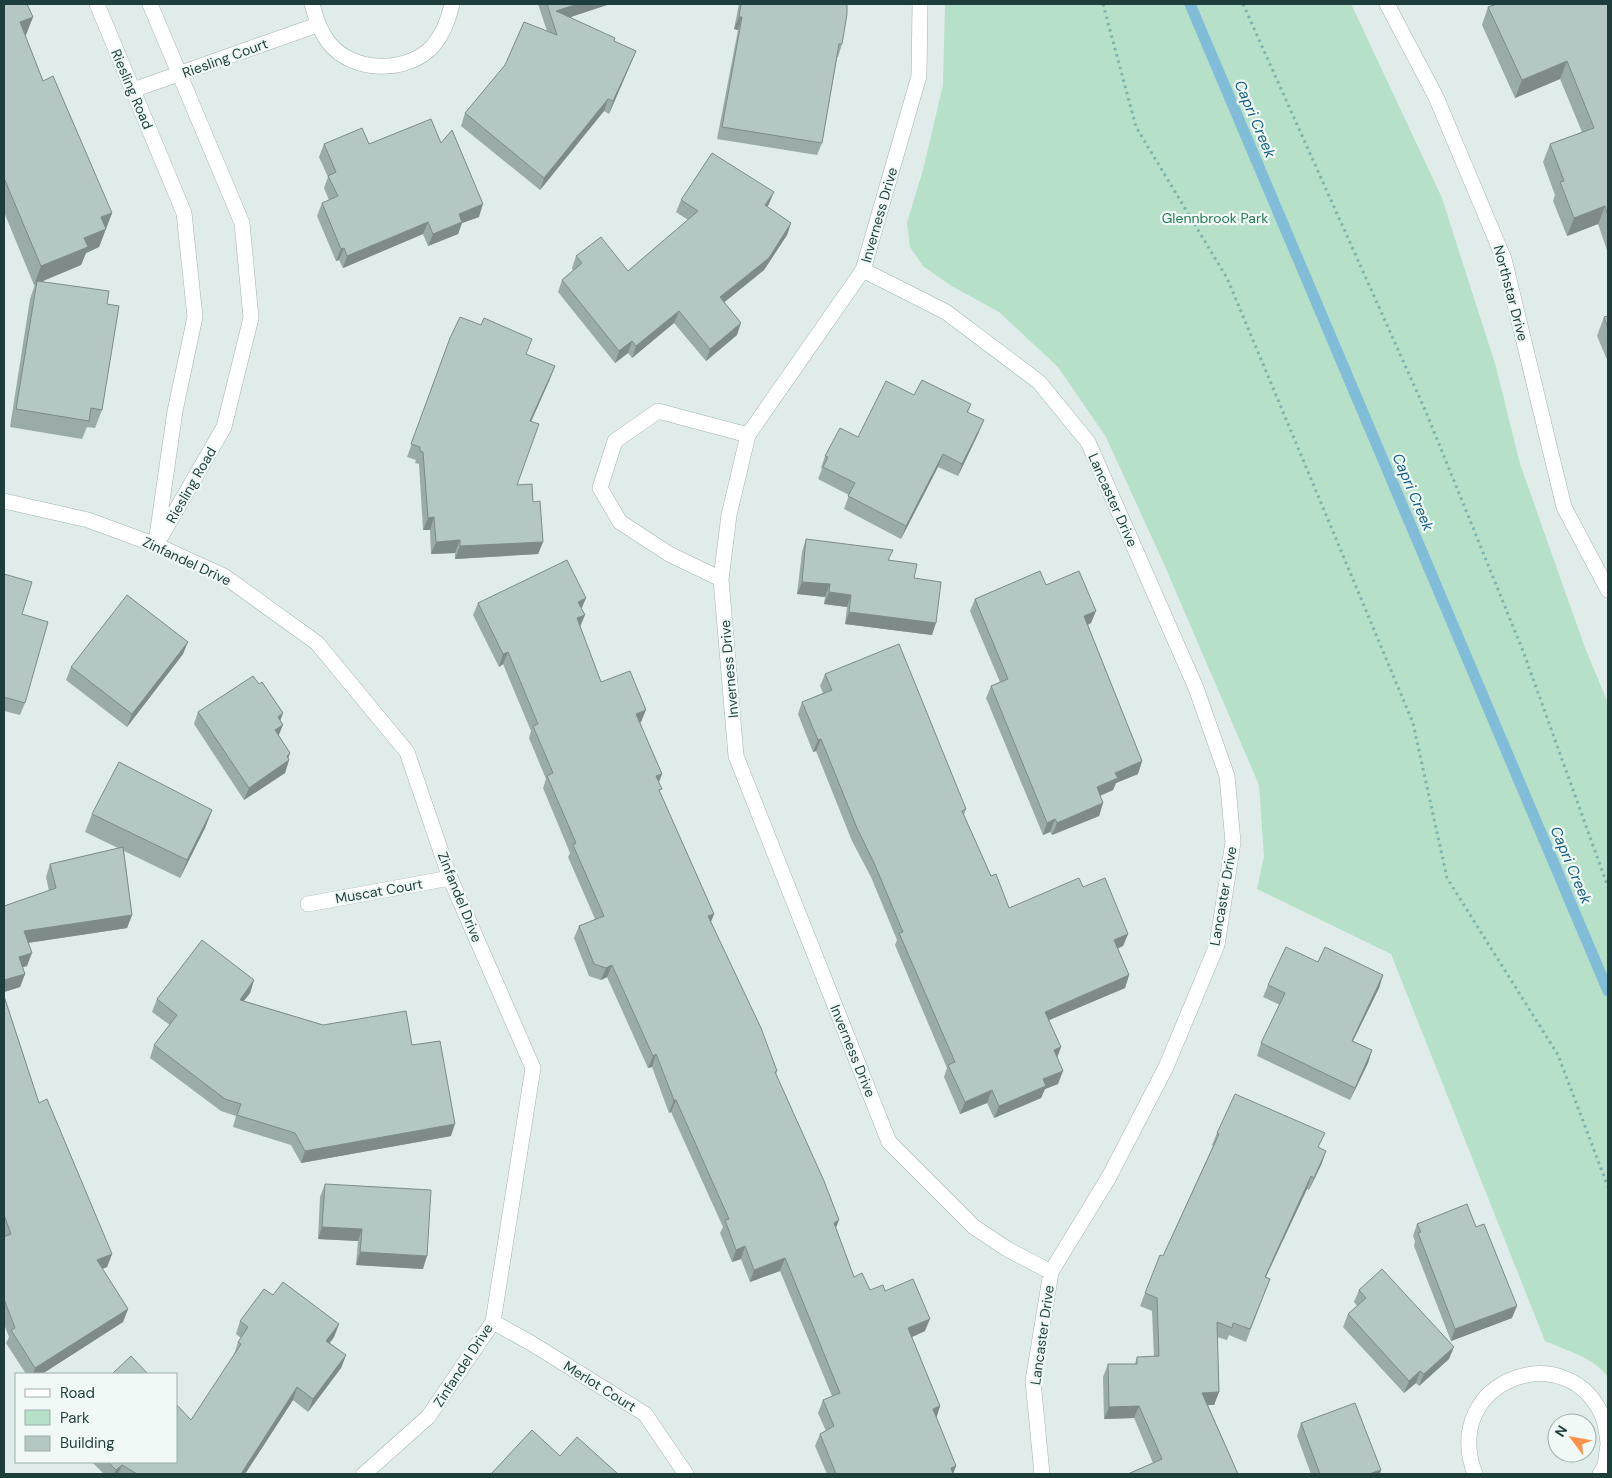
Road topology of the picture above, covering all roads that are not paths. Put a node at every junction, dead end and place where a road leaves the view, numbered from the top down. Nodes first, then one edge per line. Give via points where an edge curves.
1 (97, 4) edge
2 (150, 4) edge
3 (312, 4) edge
4 (452, 4) edge
5 (920, 4) edge
6 (1387, 4) edge
7 (317, 25) junction
8 (179, 74) junction
9 (133, 90) junction
10 (863, 270) junction
11 (748, 435) junction
12 (4, 501) edge
13 (156, 545) junction
14 (721, 579) junction
15 (1608, 590) edge
16 (450, 878) junction
17 (308, 904) dead end
18 (1051, 1272) junction
19 (493, 1322) junction
20 (1608, 1443) edge
21 (364, 1474) edge
22 (686, 1474) edge
23 (1042, 1474) edge
24 (1475, 1474) edge
25 (1600, 1474) edge

1 - 9 street, Riesling Road
2 - 8 street, Riesling Road
3 - 7 street
4 - 7 street via 445,27 432,46 414,59 392,66 369,66 348,58 330,44
5 - 10 street, Inverness Drive via 919,76
6 - 15 street, Northstar Drive via 1436,97 1504,259 1564,507
7 - 8 street, Riesling Court
8 - 9 street, Riesling Court
8 - 13 street, Riesling Road via 242,223 251,318 224,428
9 - 13 street, Riesling Road via 184,214 195,317 176,411
10 - 11 street, Inverness Drive
10 - 18 street, Lancaster Drive via 946,312 1040,382 1088,442 1196,688 1227,776 1233,842 1217,946 1166,1067 1109,1177
11 - 14 street, Inverness Drive via 729,515
11 - 14 street via 658,411 615,441 600,488 620,522 669,554
12 - 13 street, Zinfandel Drive via 88,520
13 - 16 street, Zinfandel Drive via 224,576 317,643 407,752
14 - 18 street, Inverness Drive via 736,756 889,1142 974,1227
16 - 17 street, Muscat Court
16 - 19 street, Zinfandel Drive via 533,1068
18 - 23 street, Lancaster Drive via 1033,1381
19 - 21 street, Zinfandel Drive via 428,1417
19 - 22 street, Merlot Court via 645,1414
20 - 24 street via 1604,1420 1594,1401 1577,1385 1533,1373 1511,1378 1491,1391 1476,1410 1468,1433 1469,1458
20 - 25 street via 1605,1466

